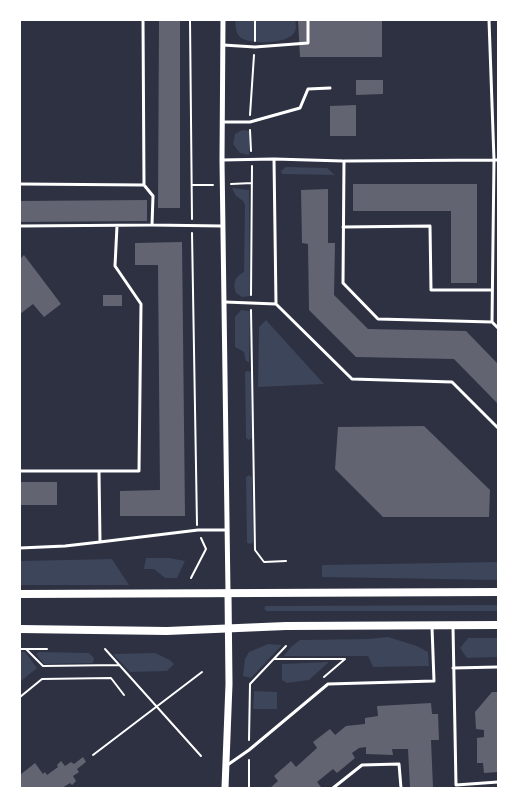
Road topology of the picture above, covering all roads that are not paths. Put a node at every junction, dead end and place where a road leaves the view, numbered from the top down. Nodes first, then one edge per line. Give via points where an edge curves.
1 (143, 20) edge
2 (223, 20) edge
3 (308, 20) edge
4 (489, 20) edge
5 (223, 45) junction
6 (330, 88) dead end
7 (222, 122) junction
8 (274, 159) junction
9 (222, 160) junction
10 (496, 160) edge
11 (344, 161) junction
12 (20, 184) edge
13 (144, 185) junction
14 (152, 225) junction
15 (20, 226) edge
16 (117, 226) junction
17 (222, 226) junction
18 (343, 227) junction
19 (493, 290) junction
20 (223, 302) junction
21 (276, 304) junction
22 (492, 322) junction
23 (498, 328) edge
24 (498, 428) edge
25 (20, 471) edge
26 (99, 471) junction
27 (227, 530) junction
28 (100, 542) junction
29 (20, 548) edge
30 (498, 592) edge
31 (228, 593) junction
32 (20, 594) edge
33 (432, 625) junction
34 (453, 625) junction
35 (498, 625) edge
36 (20, 629) edge
37 (229, 629) junction
38 (498, 667) edge
39 (453, 668) junction
40 (225, 766) junction
41 (498, 782) edge
42 (225, 789) edge
43 (333, 789) edge
44 (402, 789) edge

1 - 13 lane
2 - 5 street
3 - 5 lane via 308,43
4 - 10 lane
5 - 7 street
6 - 7 lane via 308,89 300,108 250,122
7 - 9 street
8 - 9 lane
8 - 11 lane
8 - 21 lane
9 - 17 street
10 - 11 lane
10 - 19 lane
11 - 18 lane
12 - 13 lane
13 - 14 lane via 153,196
14 - 16 lane
14 - 17 lane
15 - 16 lane
16 - 26 lane via 115,266 141,304 139,471
17 - 20 street
18 - 19 lane via 430,226 431,290
18 - 22 lane via 343,284 378,319
19 - 22 lane
20 - 21 lane
20 - 27 street
21 - 24 lane via 352,379 452,382
22 - 23 lane
25 - 26 lane
26 - 28 lane
27 - 28 lane
27 - 31 street
28 - 29 lane
30 - 31 main road
31 - 32 main road
31 - 37 street
33 - 34 main road
33 - 37 main road
33 - 40 lane via 434,681 328,684
34 - 35 main road
34 - 39 lane
36 - 37 main road
37 - 40 street
38 - 39 lane
39 - 41 lane via 456,785
40 - 42 street
43 - 44 lane via 362,765 399,764

